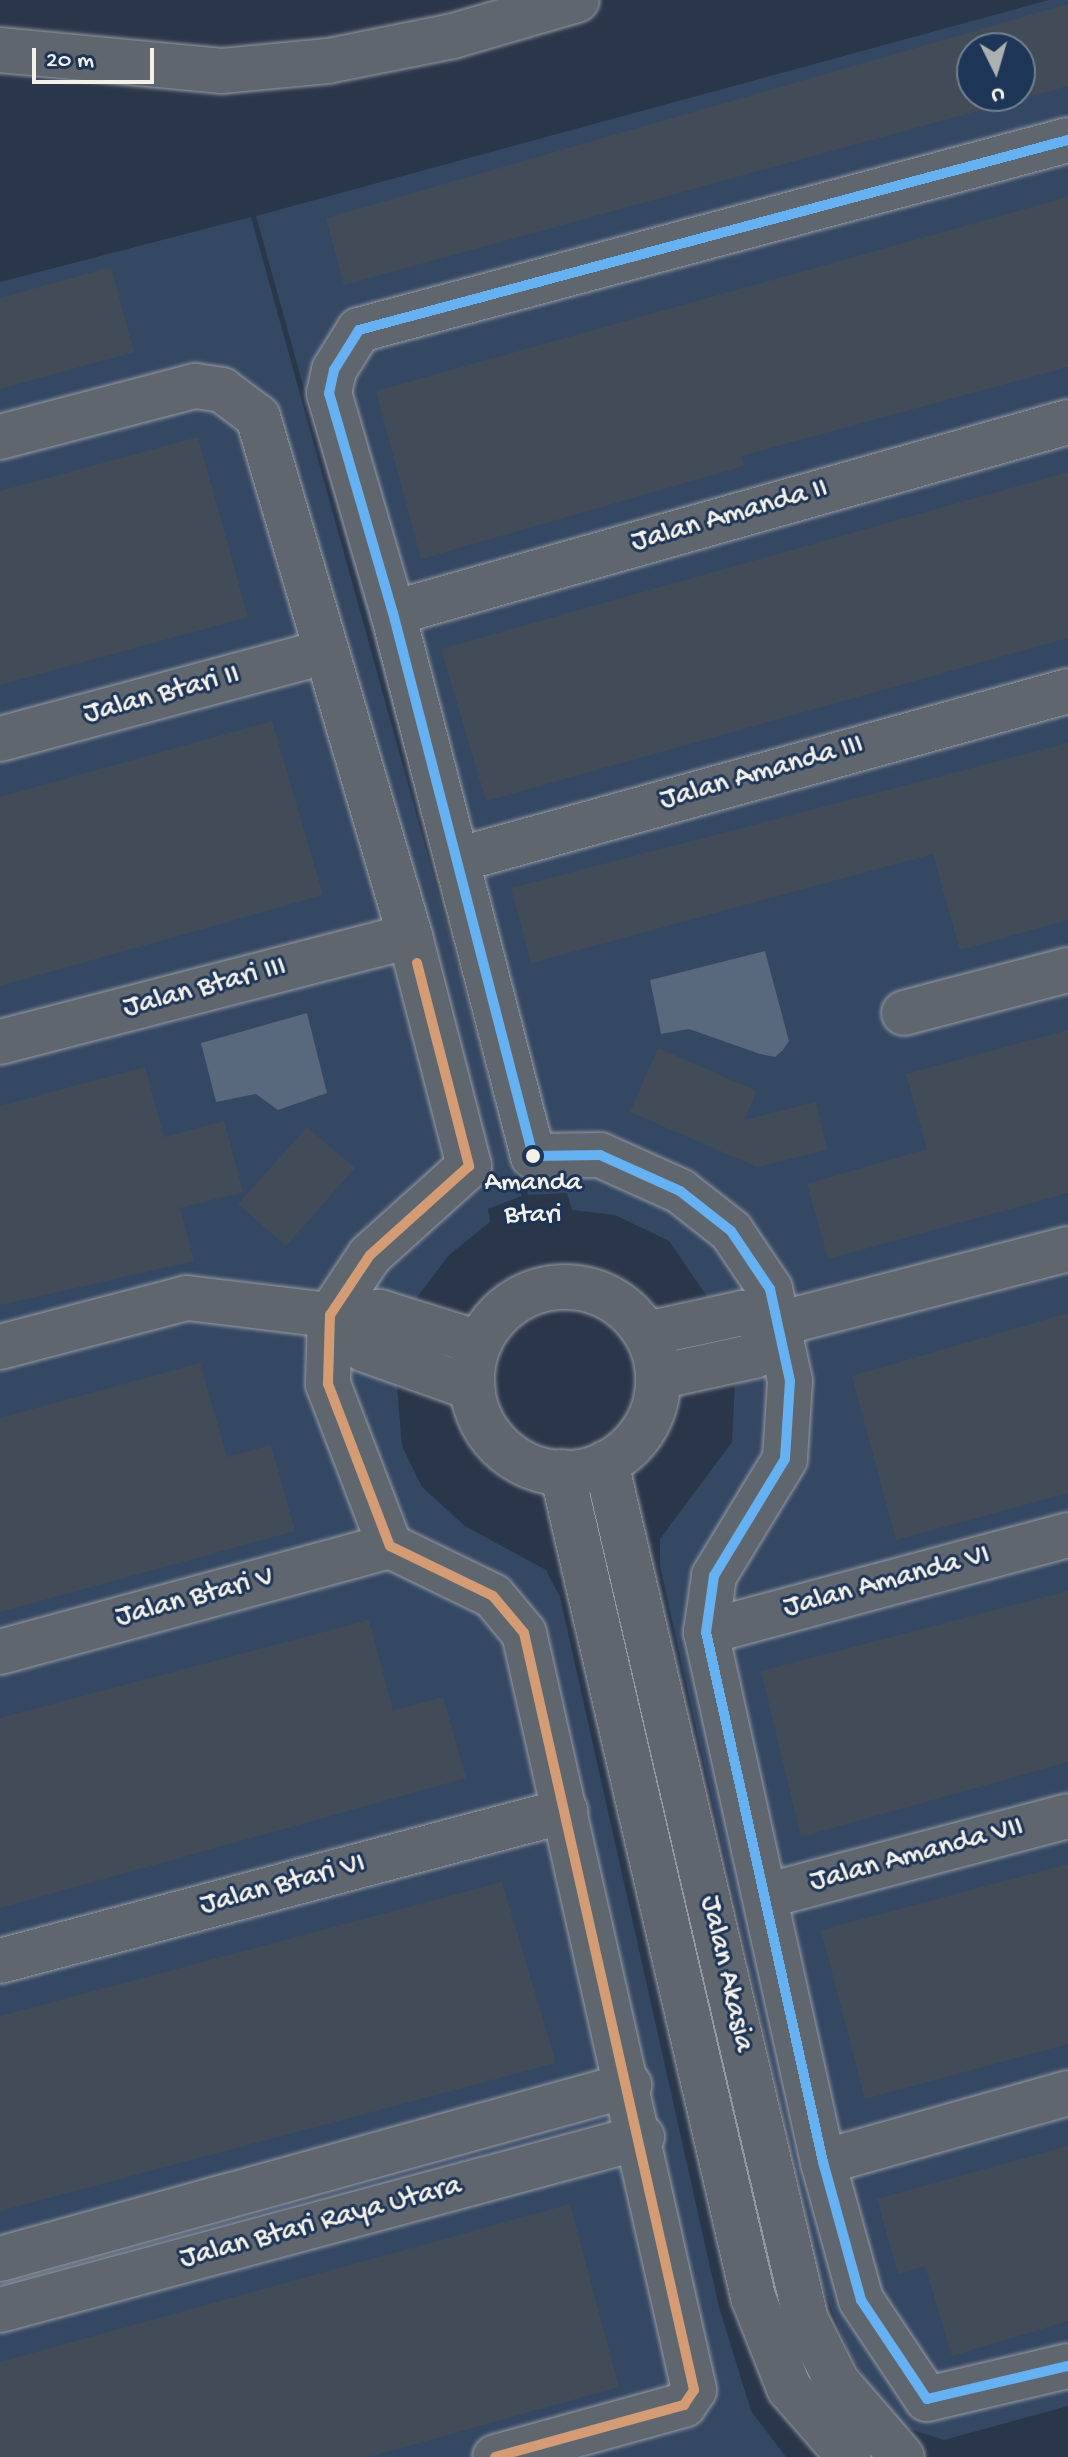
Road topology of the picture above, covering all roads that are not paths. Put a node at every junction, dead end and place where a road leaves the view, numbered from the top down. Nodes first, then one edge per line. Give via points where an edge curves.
1 (577, 0) edge
2 (0, 50) edge
3 (1068, 140) edge
4 (1068, 422) edge
5 (0, 437) edge
6 (393, 613) junction
7 (324, 652) junction
8 (1068, 691) edge
9 (0, 739) edge
10 (457, 860) junction
11 (410, 936) junction
12 (1068, 970) edge
13 (904, 1013) dead end
14 (0, 1042) edge
15 (1068, 1249) edge
16 (330, 1315) junction
17 (778, 1324) junction
18 (646, 1334) junction
19 (479, 1343) junction
20 (0, 1347) edge
21 (658, 1377) junction
22 (472, 1388) junction
23 (606, 1463) junction
24 (562, 1472) junction
25 (1068, 1535) edge
26 (390, 1546) junction
27 (706, 1632) junction
28 (0, 1652) edge
29 (565, 1811) junction
30 (1068, 1816) edge
31 (765, 1896) junction
32 (0, 1961) edge
33 (629, 2085) junction
34 (1068, 2093) edge
35 (642, 2137) junction
36 (823, 2162) junction
37 (0, 2259) edge
38 (0, 2310) edge
39 (1068, 2366) edge
40 (495, 2457) edge
41 (849, 2457) edge
42 (902, 2457) edge

1 - 2 street via 437,39 328,61 222,71
3 - 6 street via 359,330 334,370 329,393
4 - 6 street, Jalan Amanda II
5 - 7 street via 195,386 222,390 258,417
6 - 10 street
7 - 9 street, Jalan Btari II
7 - 11 street
8 - 10 street, Jalan Amanda III
10 - 17 street via 533,1156 600,1155 680,1191 731,1231 770,1289
11 - 14 street, Jalan Btari III
11 - 16 street via 469,1166 370,1255
12 - 13 street
15 - 17 street
16 - 19 street via 380,1312
16 - 20 street via 187,1298
16 - 22 street via 365,1350
16 - 26 street via 328,1384
17 - 18 street via 743,1313
17 - 21 street via 754,1356
17 - 27 street via 790,1381 785,1459 714,1576
18 - 19 street via 615,1302 572,1287 526,1295 506,1307
18 - 21 street
19 - 22 street
21 - 23 street via 650,1418 639,1436
22 - 24 street via 476,1409 501,1447 519,1460
23 - 24 street
23 - 42 street, Jalan Akasia via 806,2320 837,2382
24 - 41 street, Jalan Akasia via 753,2297 789,2388
25 - 27 street, Jalan Amanda VI
26 - 28 street, Jalan Btari V
26 - 29 street via 493,1596 524,1633
27 - 31 street
29 - 32 street, Jalan Btari VI
29 - 33 street
30 - 31 street, Jalan Amanda VII
31 - 36 street
33 - 35 street
33 - 37 street, Jalan Btari Raya Utara
34 - 36 street
35 - 38 street, Jalan Btari Raya Utara
35 - 40 street via 692,2400
36 - 39 street via 861,2300 923,2397 941,2400

